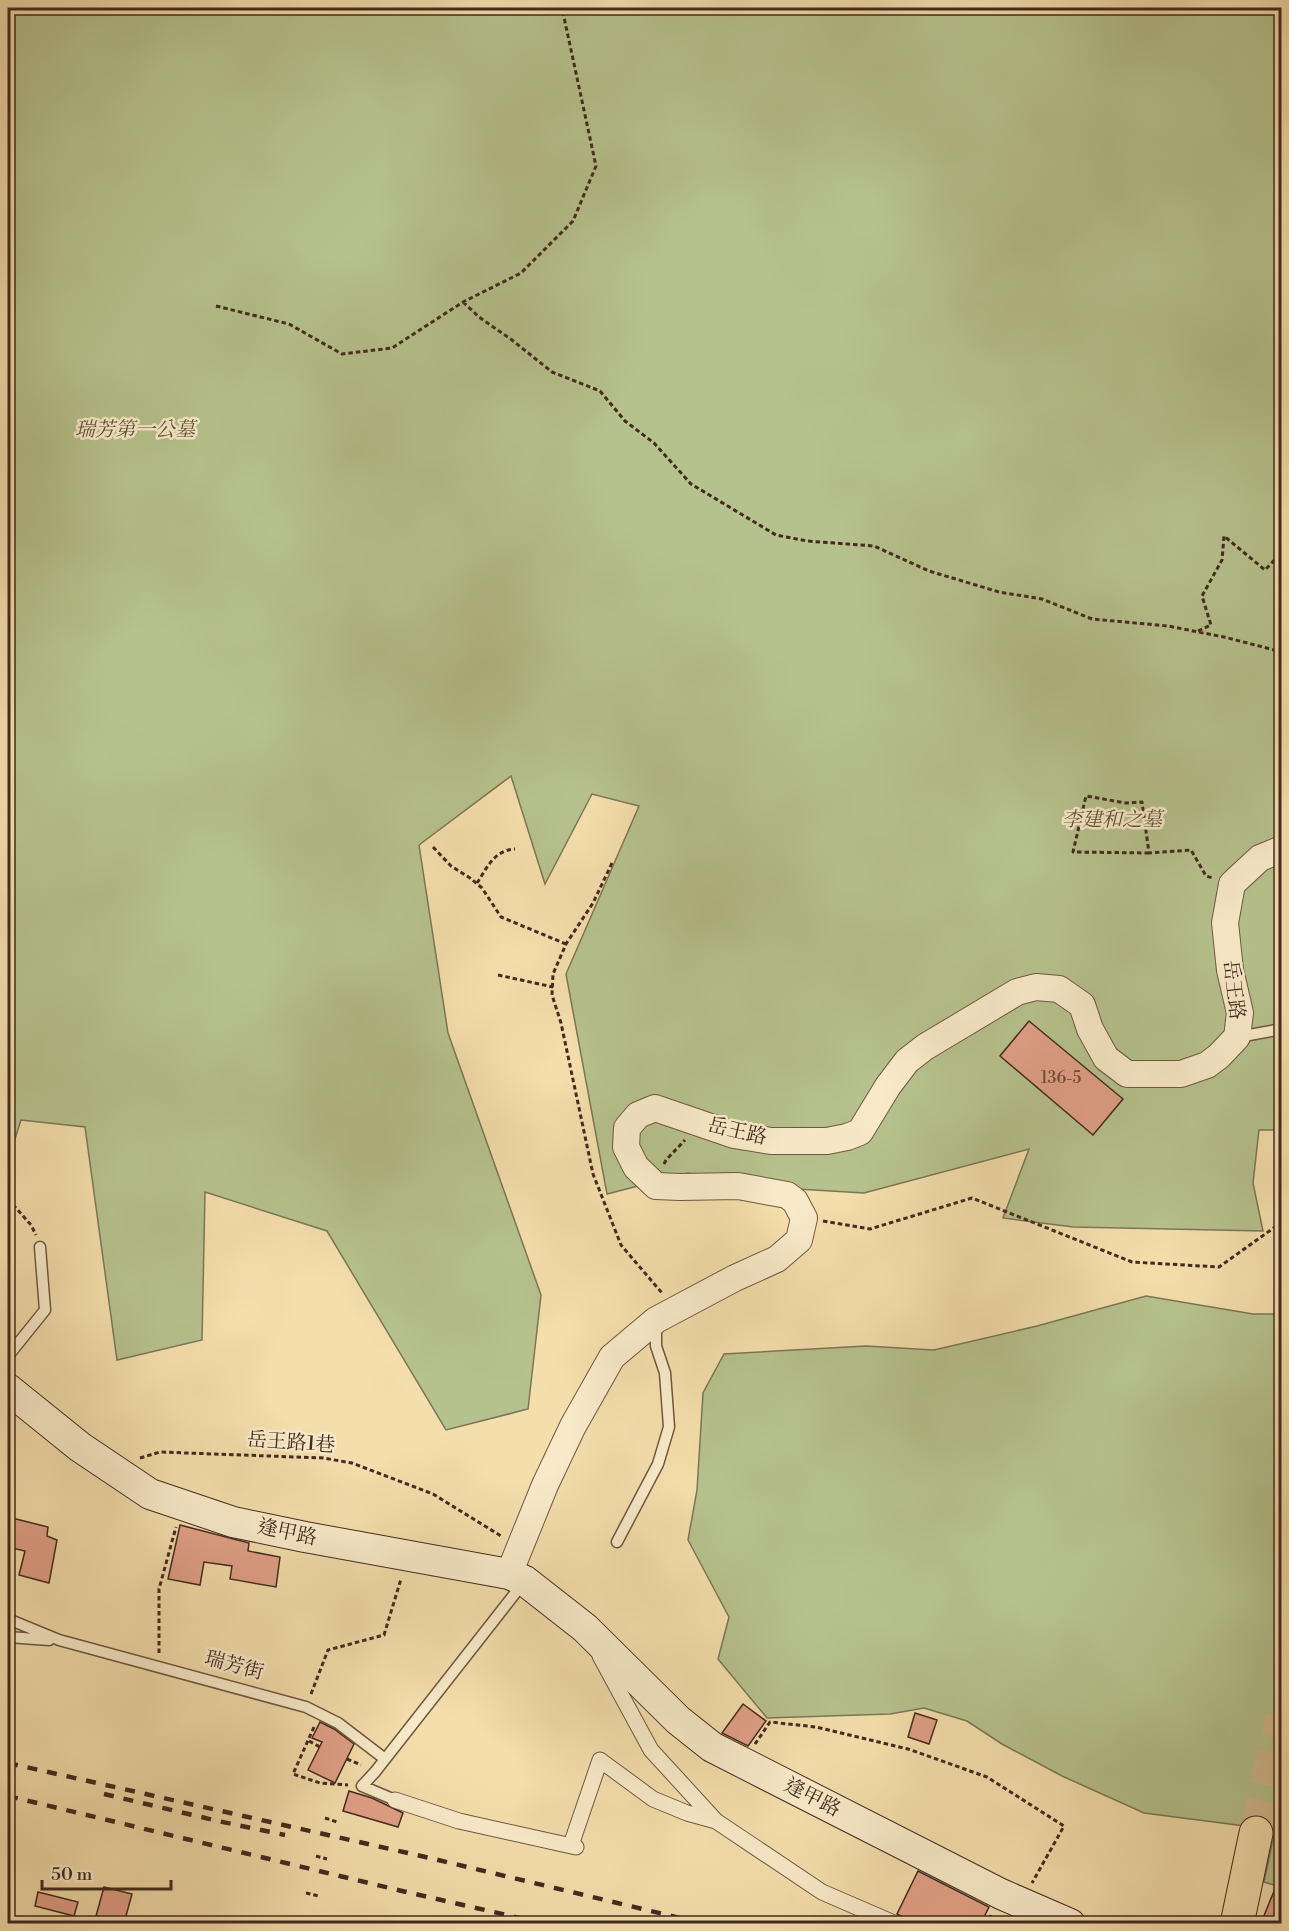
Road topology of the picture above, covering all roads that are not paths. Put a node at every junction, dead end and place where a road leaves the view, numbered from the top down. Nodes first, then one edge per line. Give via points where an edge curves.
1 (1281, 849) edge
2 (1281, 1029) edge
3 (1237, 1037) junction
4 (40, 1247) road end
5 (664, 1315) junction
6 (8, 1356) edge
7 (8, 1389) edge
8 (617, 1542) dead end
9 (518, 1567) junction
10 (8, 1619) edge
11 (585, 1628) junction
12 (8, 1637) edge
13 (59, 1640) junction
14 (385, 1759) junction
15 (395, 1800) joint
16 (716, 1821) junction
17 (1256, 1833) tunnel mouth
18 (896, 1923) edge
19 (1070, 1923) edge
20 (1236, 1923) edge

1 - 3 street, 岳王路 via 1260,858 1232,884 1225,922 1240,1013
2 - 3 lane
3 - 5 street, 岳王路 via 1207,1065 1180,1074 1127,1074 1106,1058 1082,1005 1059,989 1036,987 1017,992 907,1061 860,1132 847,1137 771,1141 734,1135 655,1108 638,1115 627,1128 626,1147 636,1167 656,1186 738,1186 787,1195 804,1218 799,1240 777,1259
4 - 6 lane via 45,1310
5 - 8 lane via 656,1346 665,1373 669,1427 658,1464
5 - 9 street via 612,1357 595,1384 563,1446
7 - 9 main road, 逢甲路 via 80,1447 150,1494 233,1522 305,1537
9 - 11 main road, 逢甲路
9 - 14 lane
10 - 13 lane, 瑞芳街
11 - 16 street, 逢甲路 via 651,1750
11 - 19 main road, 逢甲路 via 678,1720 712,1747 1021,1903
12 - 13 lane, 瑞芳街
13 - 14 lane, 瑞芳街 via 306,1707 338,1723
14 - 15 lane via 362,1786
15 - 16 street via 459,1821 574,1846 600,1760 653,1799
16 - 18 street, 逢甲路 via 822,1892
17 - 20 main road

